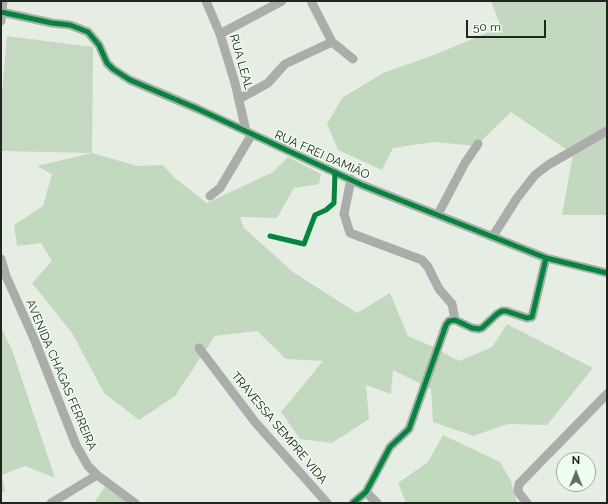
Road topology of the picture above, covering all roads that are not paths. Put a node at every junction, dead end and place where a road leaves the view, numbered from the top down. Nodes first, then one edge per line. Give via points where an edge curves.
1 (3, 1) edge
2 (206, 1) edge
3 (282, 1) edge
4 (311, 1) edge
5 (1, 15) edge
6 (220, 34) junction
7 (332, 42) junction
8 (354, 59) dead end
9 (238, 99) junction
10 (607, 131) edge
11 (249, 132) junction
12 (478, 144) dead end
13 (351, 179) junction
14 (210, 196) dead end
15 (438, 214) junction
16 (493, 236) junction
17 (546, 258) junction
18 (1, 259) edge
19 (607, 273) edge
20 (455, 320) junction
21 (199, 348) dead end
22 (607, 394) edge
23 (97, 475) junction
24 (366, 492) junction
25 (51, 503) edge
26 (135, 503) edge
27 (327, 503) edge
28 (352, 503) edge
29 (377, 503) edge
30 (527, 503) edge

1 - 5 street
2 - 6 street, RUA LEAL
3 - 6 street
4 - 7 street
5 - 11 street, RUA FREI DAMIÃO via 70,25 88,32 99,44 107,63 130,80
6 - 9 street, RUA LEAL
7 - 8 street
7 - 9 street via 285,64 268,83
9 - 11 street, RUA LEAL
10 - 16 street via 534,175
11 - 13 street, RUA FREI DAMIÃO
11 - 14 street via 220,188
12 - 15 street
13 - 15 street, RUA FREI DAMIÃO
13 - 20 street via 344,214 350,233 422,260 439,289 452,304
15 - 16 street, RUA FREI DAMIÃO
16 - 17 street, RUA FREI DAMIÃO
17 - 19 street, RUA FREI DAMIÃO
17 - 20 street via 532,317 526,318 502,311 479,329
18 - 23 street, AVENIDA CHAGAS FERREIRA via 76,445 88,466
20 - 24 street via 449,321 446,325 409,429 390,447
21 - 27 street, TRAVESSA SEMPRE VIDA via 255,422
22 - 30 street via 519,484 519,493
23 - 25 street
23 - 26 street, AVENIDA CHAGAS FERREIRA
24 - 28 street
24 - 29 street

